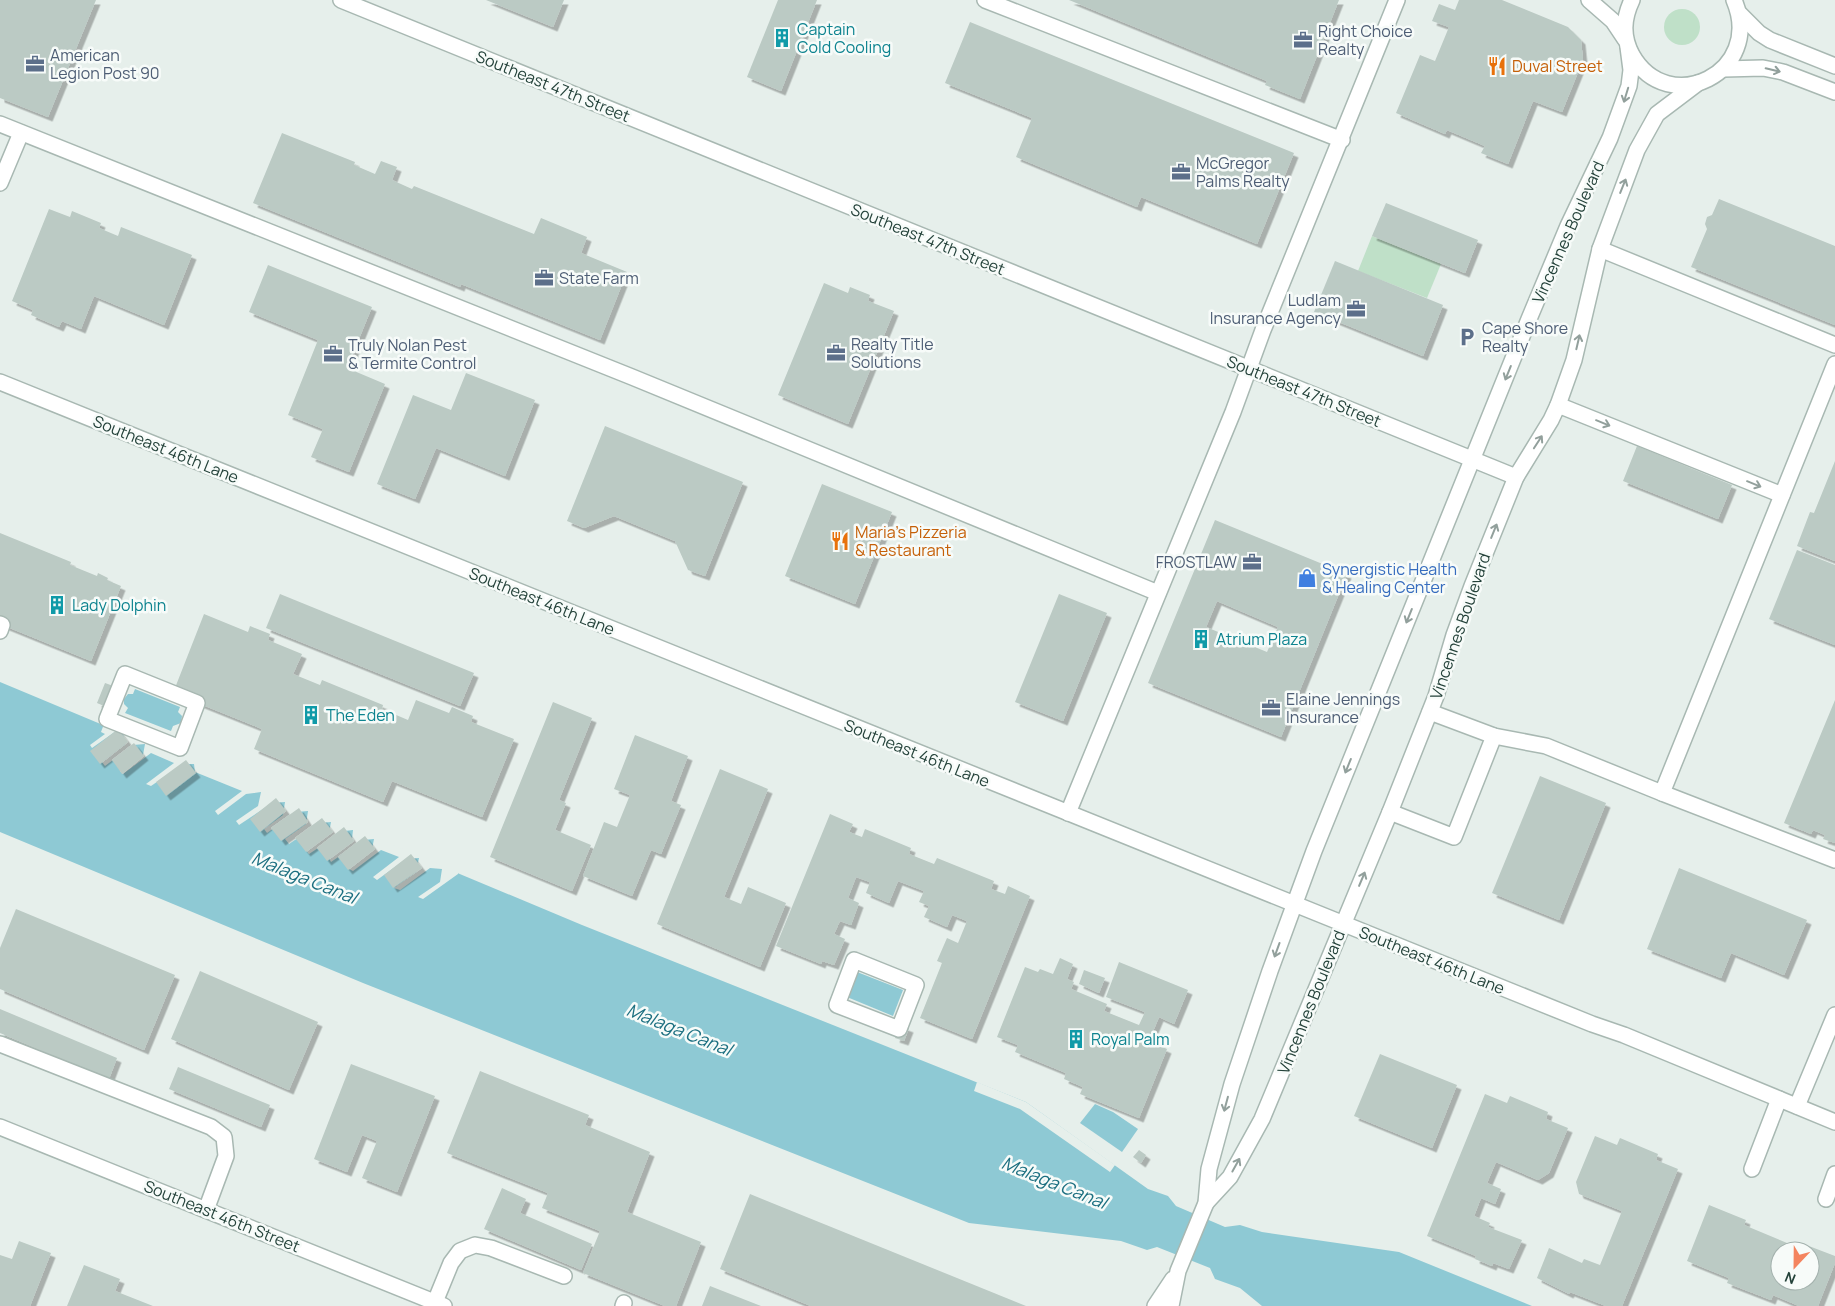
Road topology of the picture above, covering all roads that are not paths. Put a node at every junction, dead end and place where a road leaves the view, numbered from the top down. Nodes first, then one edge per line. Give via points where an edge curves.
1 (341, 0) edge
2 (985, 0) edge
3 (1397, 0) edge
4 (1589, 0) edge
5 (1632, 0) edge
6 (1737, 7) edge
7 (1626, 43) junction
8 (1835, 66) edge
9 (1724, 69) junction
10 (1698, 83) junction
11 (1835, 92) edge
12 (0, 124) edge
13 (21, 133) junction
14 (1342, 140) junction
15 (0, 183) edge
16 (1600, 249) junction
17 (1835, 345) edge
18 (1835, 364) edge
19 (1249, 368) junction
20 (0, 382) edge
21 (1558, 405) junction
22 (1472, 459) junction
23 (1516, 477) junction
24 (1782, 496) junction
25 (1158, 593) junction
26 (0, 624) edge
27 (0, 631) edge
28 (1430, 712) junction
29 (1494, 736) junction
30 (180, 748) joint
31 (1662, 793) junction
32 (1390, 812) junction
33 (1068, 813) junction
34 (1835, 860) edge
35 (1294, 905) junction
36 (1343, 924) junction
37 (1835, 1015) edge
38 (899, 1029) joint
39 (0, 1044) edge
40 (1779, 1099) junction
41 (1797, 1106) junction
42 (1835, 1122) edge
43 (0, 1127) edge
44 (1752, 1169) dead end
45 (1835, 1174) edge
46 (1826, 1199) dead end
47 (1206, 1203) junction
48 (206, 1210) junction
49 (1178, 1271) junction
50 (564, 1276) dead end
51 (439, 1304) edge
52 (1155, 1306) edge
53 (1171, 1306) edge

1 - 19 street, Southeast 47th Street
2 - 14 street
3 - 14 street
4 - 7 street via 1613,21
5 - 7 street, Vincennes Boulevard via 1624,24
6 - 8 street via 1759,33 1770,40
6 - 9 street via 1741,34 1736,52
7 - 10 street via 1637,63 1651,76 1669,84
7 -> 22 street, Vincennes Boulevard via 1631,70 1617,122 1568,226
9 - 10 street, Vincennes Boulevard
9 -> 11 street via 1763,68 1783,72
16 -> 10 street, Vincennes Boulevard via 1647,129 1667,104
12 - 13 street
13 - 15 street
13 - 25 street via 632,377
14 - 19 street
16 - 17 street
21 -> 16 street, Vincennes Boulevard via 1574,360
18 - 24 street
19 - 22 street, Southeast 47th Street
19 - 25 street
20 - 33 street, Southeast 46th Lane
23 -> 21 street, Vincennes Boulevard
21 -> 24 street
22 - 23 street, Southeast 47th Street
22 -> 35 street, Vincennes Boulevard
28 -> 23 street, Vincennes Boulevard via 1454,635
24 - 31 street
25 - 33 street
26 - 27 street
28 - 29 street
28 - 32 street, Vincennes Boulevard
29 - 31 street via 1546,746
29 - 32 street via 1454,837
30 - 30 street via 107,719 125,674 197,703
31 - 34 street
36 -> 32 street, Vincennes Boulevard
33 - 35 street, Southeast 46th Lane
35 - 36 street, Southeast 46th Lane
35 -> 47 street, Vincennes Boulevard via 1232,1084 1209,1169
36 - 40 street, Southeast 46th Lane
47 -> 36 street, Vincennes Boulevard via 1230,1177 1262,1119
37 - 41 street
38 - 38 street via 837,1005 854,960 916,986
39 - 48 street via 211,1127 224,1136 226,1156
40 - 41 street, Southeast 46th Lane
40 - 44 street
41 - 42 street, Southeast 46th Lane
43 - 48 street, Southeast 46th Street
45 - 46 street
47 - 49 street, Vincennes Boulevard
48 - 51 street, Southeast 46th Street
49 - 52 street, Vincennes Boulevard
49 - 53 street, Vincennes Boulevard
50 - 51 street via 491,1248 474,1245 460,1251 450,1263

